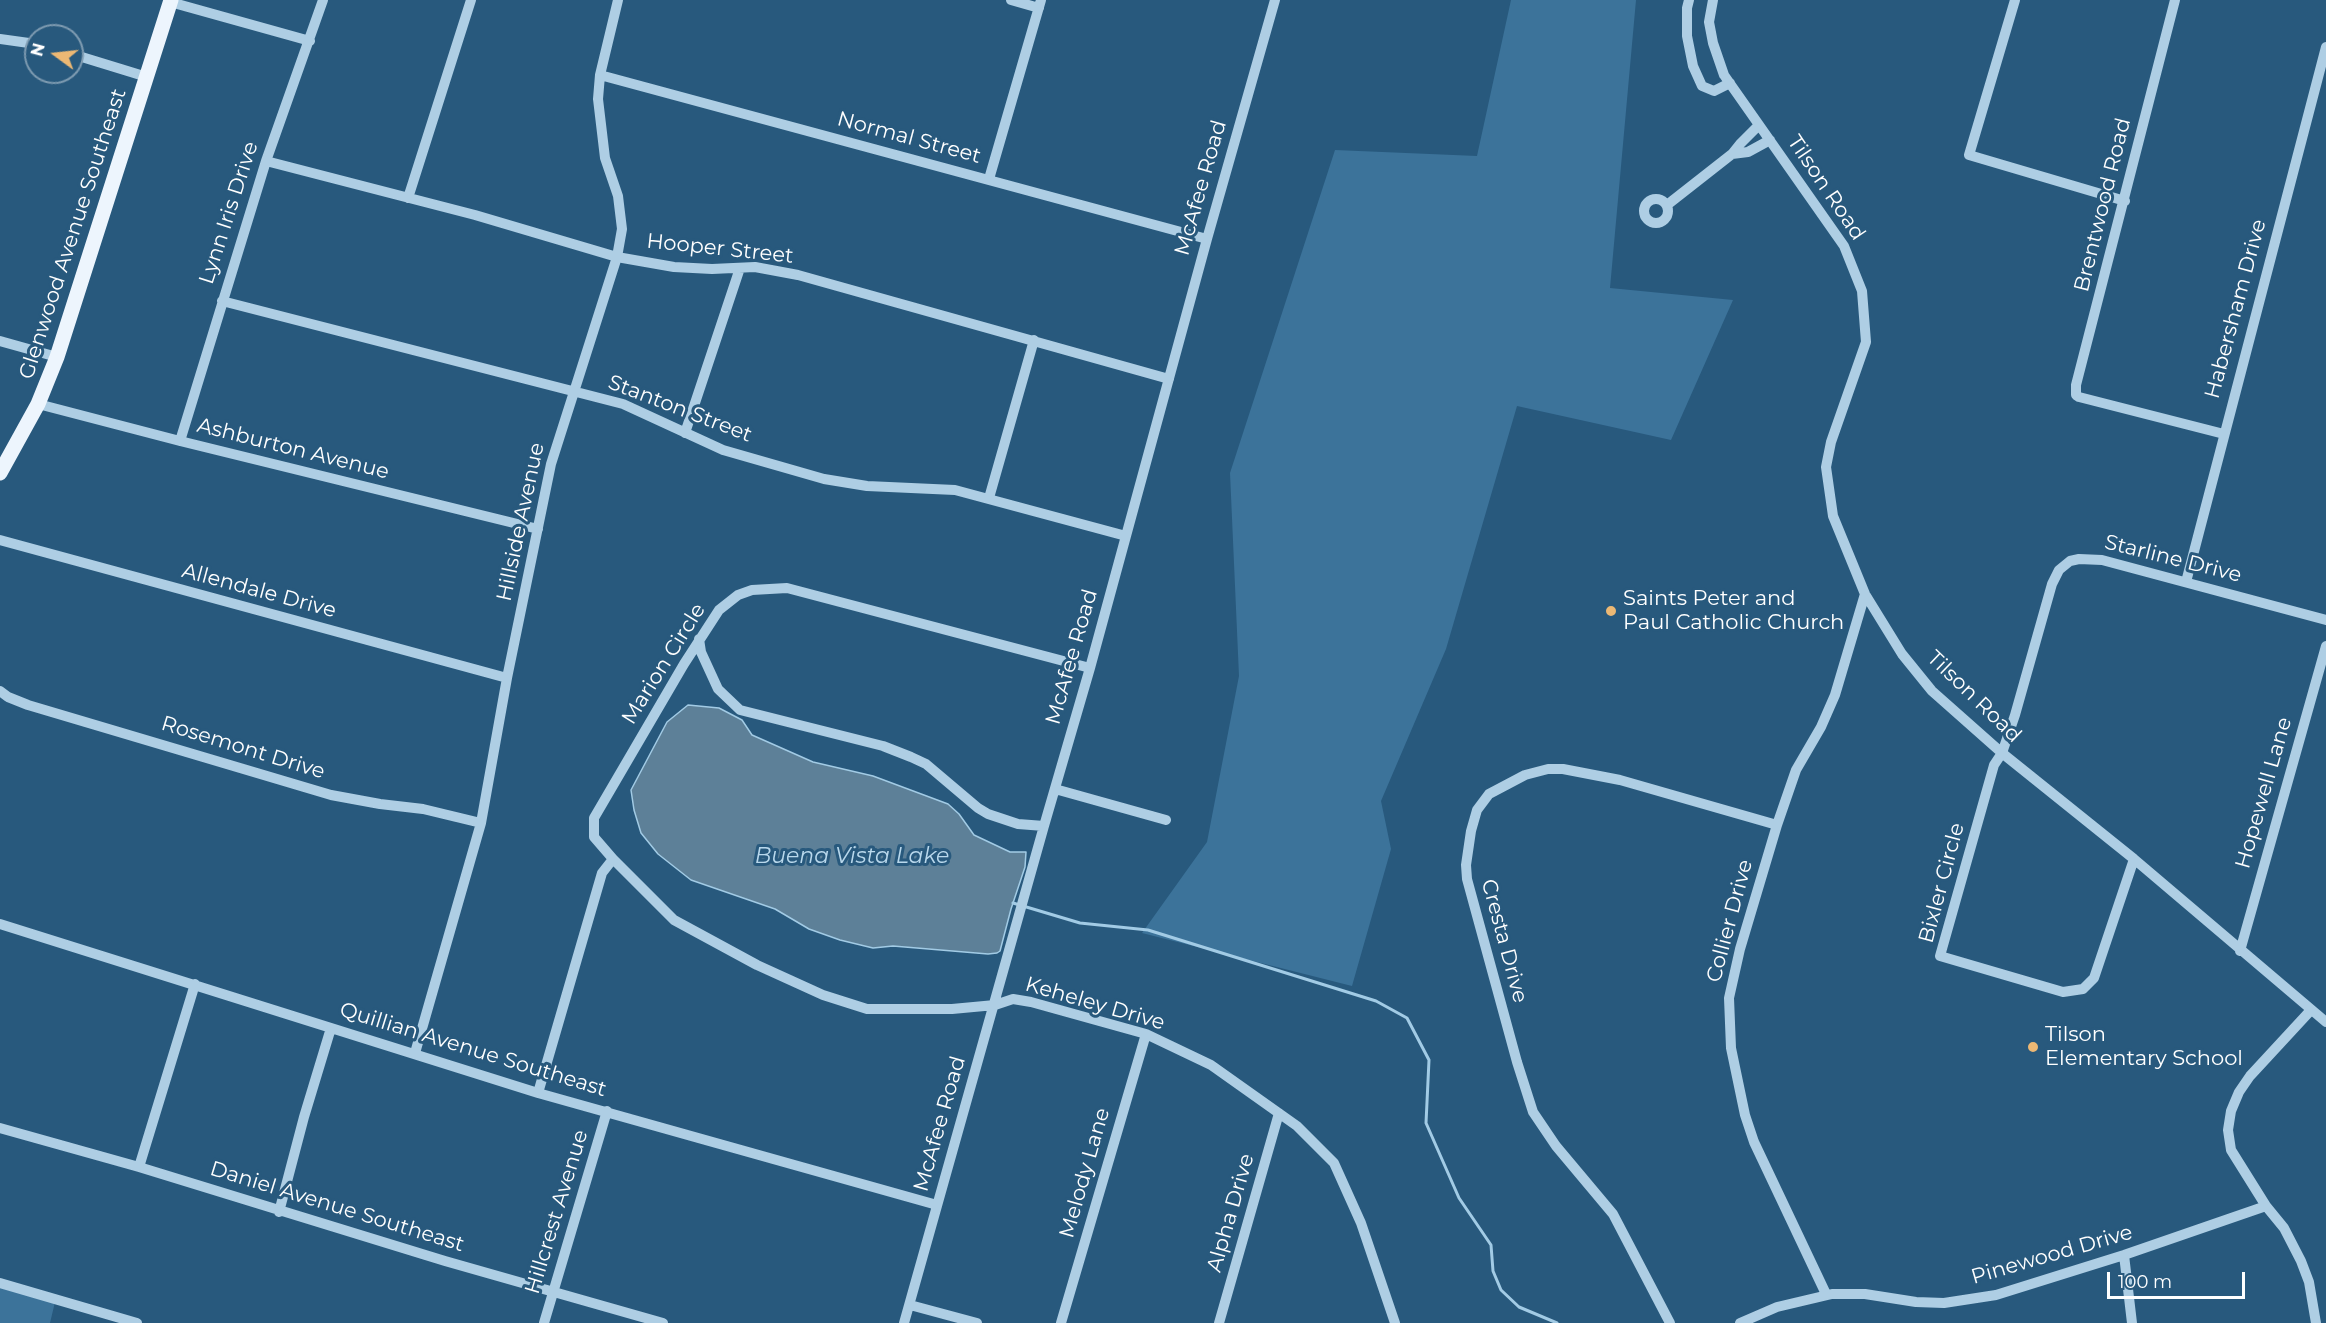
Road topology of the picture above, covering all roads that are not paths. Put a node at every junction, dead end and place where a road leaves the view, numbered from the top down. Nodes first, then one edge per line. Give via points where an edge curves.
1 (322, 0) edge
2 (471, 0) edge
3 (618, 0) edge
4 (1011, 0) edge
5 (1275, 0) edge
6 (1689, 0) edge
7 (1713, 0) edge
8 (2015, 0) edge
9 (2175, 0) edge
10 (170, 1) edge
11 (1040, 4) edge
12 (0, 39) edge
13 (310, 41) junction
14 (24, 42) edge
15 (2326, 47) edge
16 (84, 58) edge
17 (600, 75) junction
18 (147, 76) junction
19 (1730, 83) junction
20 (1760, 125) junction
21 (1770, 140) junction
22 (1732, 154) junction
23 (266, 161) junction
24 (989, 179) junction
25 (408, 198) junction
26 (2125, 201) junction
27 (1667, 205) dead end
28 (1207, 239) junction
29 (617, 257) junction
30 (740, 268) junction
31 (222, 301) junction
32 (1034, 340) junction
33 (0, 341) edge
34 (57, 357) junction
35 (1168, 379) junction
36 (573, 392) junction
37 (38, 404) junction
38 (685, 432) junction
39 (2224, 434) junction
40 (180, 441) junction
41 (0, 473) edge
42 (989, 498) junction
43 (538, 529) junction
44 (1126, 536) junction
45 (0, 540) edge
46 (2186, 582) junction
47 (1865, 594) junction
48 (2326, 620) edge
49 (699, 639) junction
50 (2326, 646) edge
51 (1090, 668) junction
52 (507, 678) junction
53 (0, 691) edge
54 (2002, 753) junction
55 (1055, 789) junction
56 (1166, 819) dead end
57 (481, 824) junction
58 (1777, 825) junction
59 (1044, 826) junction
60 (613, 859) junction
61 (2134, 859) junction
62 (0, 924) edge
63 (2241, 951) junction
64 (195, 984) junction
65 (995, 1005) junction
66 (2311, 1010) junction
67 (2326, 1022) edge
68 (332, 1028) junction
69 (1146, 1034) junction
70 (415, 1053) junction
71 (538, 1093) junction
72 (607, 1111) junction
73 (1280, 1113) junction
74 (0, 1128) edge
75 (139, 1167) junction
76 (937, 1205) junction
77 (2266, 1206) junction
78 (279, 1212) junction
79 (2124, 1256) junction
80 (0, 1283) edge
81 (554, 1291) junction
82 (1826, 1294) junction
83 (910, 1305) junction
84 (137, 1323) edge
85 (544, 1323) edge
86 (663, 1323) edge
87 (904, 1323) edge
88 (977, 1323) edge
89 (1061, 1323) edge
90 (1219, 1323) edge
91 (1395, 1323) edge
92 (1670, 1323) edge
93 (1740, 1323) edge
94 (2132, 1323) edge
95 (2316, 1323) edge

1 - 13 street, Lynn Iris Drive
2 - 25 street
3 - 17 street, Hillside Avenue
4 - 11 street
5 - 28 street, McAfee Road
6 - 19 street via 1687,36 1702,86 1714,91
7 - 19 street, Tilson Road via 1711,32
8 - 26 street via 1969,155
9 - 26 street, Brentwood Road
10 - 13 street
10 - 18 main road, Glenwood Avenue Southeast
11 - 24 street
12 - 14 street
13 - 23 street, Lynn Iris Drive
15 - 39 street, Habersham Drive
16 - 18 street
17 - 24 street, Normal Street
17 - 29 street, Hillside Avenue via 605,158 618,196 622,229
18 - 34 main road, Glenwood Avenue Southeast
19 - 20 street, Tilson Road
20 - 21 street, Tilson Road
20 - 22 street
21 - 22 street via 1748,152
21 - 47 street, Tilson Road via 1844,246 1862,291 1866,342 1831,442 1826,468 1833,516
22 - 27 street
23 - 25 street, Hooper Street
23 - 31 street, Lynn Iris Drive
24 - 28 street, Normal Street
25 - 29 street, Hooper Street
26 - 39 street, Brentwood Road via 2076,390 2079,397
28 - 35 street, McAfee Road
29 - 30 street, Hooper Street via 674,267
29 - 36 street, Hillside Avenue
30 - 32 street, Hooper Street via 798,275
30 - 38 street
31 - 36 street, Stanton Street
31 - 40 street, Lynn Iris Drive
32 - 35 street, Hooper Street
32 - 42 street
33 - 34 street
34 - 37 main road, Glenwood Avenue Southeast
35 - 44 street, McAfee Road
36 - 38 street, Stanton Street via 623,404
36 - 43 street, Hillside Avenue via 551,464
37 - 40 street, Ashburton Avenue
37 - 41 main road, Glenwood Avenue Southeast
38 - 42 street, Stanton Street via 723,450 824,479 867,486 955,490
39 - 46 street, Habersham Drive
40 - 43 street, Ashburton Avenue
42 - 44 street, Stanton Street
43 - 52 street, Hillside Avenue
44 - 51 street, McAfee Road
45 - 52 street, Allendale Drive
46 - 48 street, Starline Drive
46 - 54 street, Starline Drive via 2088,558 2064,565 2052,584
47 - 54 street, Tilson Road via 1902,654 1932,691
47 - 58 street, Collier Drive via 1835,695 1796,770
49 - 51 street, Marion Circle via 719,610 738,595 764,588 787,588
49 - 59 street via 717,689 741,710 892,750 926,764 988,814 1018,824
49 - 60 street, Marion Circle via 594,818 594,837
50 - 63 street, Hopewell Lane
51 - 55 street, McAfee Road
52 - 57 street, Hillside Avenue
53 - 57 street, Rosemont Drive via 28,705 331,795 423,809
54 - 61 street, Tilson Road
54 - 61 street, Bixler Circle via 1994,765 1940,956 2063,992 2083,989 2094,978
55 - 56 street
55 - 59 street, McAfee Road
57 - 70 street, Hillside Avenue
58 - 82 street, Collier Drive via 1732,981 1729,1025 1736,1074 1754,1142
58 - 92 street, Cresta Drive via 1620,780 1548,769 1525,775 1490,794 1477,810 1471,831 1467,879 1533,1112 1613,1214
59 - 65 street, McAfee Road
60 - 65 street, Marion Circle via 674,920 823,995 867,1008
60 - 71 street via 602,873
61 - 63 street, Tilson Road
62 - 64 street, Quillian Avenue Southeast
63 - 66 street, Tilson Road
64 - 68 street, Quillian Avenue Southeast
64 - 75 street
65 - 69 street, Keheley Drive via 1013,999 1031,1002
65 - 76 street, McAfee Road
66 - 67 street, Tilson Road
66 - 77 street via 2250,1076 2231,1111 2231,1150
68 - 70 street, Quillian Avenue Southeast
68 - 78 street
69 - 73 street, Keheley Drive via 1211,1065
69 - 89 street, Melody Lane
70 - 71 street, Quillian Avenue Southeast
71 - 72 street, Quillian Avenue Southeast
72 - 76 street, Quillian Avenue Southeast
72 - 81 street, Hillcrest Avenue
73 - 90 street, Alpha Drive
73 - 91 street, Keheley Drive via 1334,1162 1361,1223
74 - 75 street, Daniel Avenue Southeast
75 - 78 street, Daniel Avenue Southeast
76 - 83 street, McAfee Road
77 - 79 street, Pinewood Drive
77 - 95 street via 2284,1228 2301,1261
78 - 81 street, Daniel Avenue Southeast
79 - 82 street, Pinewood Drive via 1996,1295 1954,1302
79 - 94 street
80 - 84 street
81 - 85 street, Hillcrest Avenue
81 - 86 street, Daniel Avenue Southeast
82 - 93 street, Pinewood Drive via 1777,1307
83 - 87 street, McAfee Road
83 - 88 street

